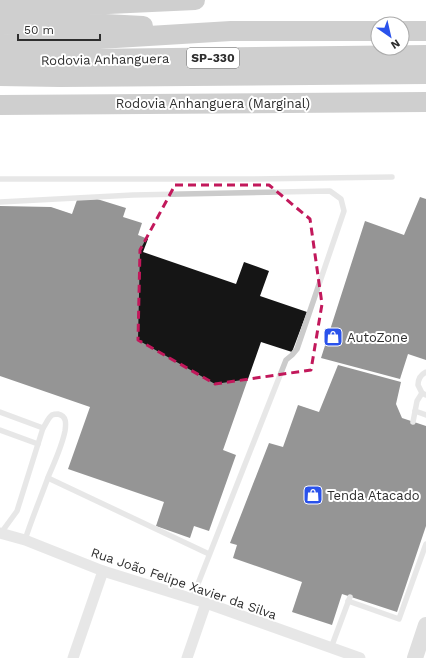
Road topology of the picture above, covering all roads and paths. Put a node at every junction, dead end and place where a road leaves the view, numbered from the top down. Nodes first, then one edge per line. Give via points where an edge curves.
1 (14, 0) edge
2 (195, 0) edge
3 (52, 6) junction
4 (0, 9) edge
5 (0, 25) edge
6 (231, 31) junction
7 (370, 31) edge
8 (410, 31) edge
9 (426, 31) edge
10 (0, 45) edge
11 (426, 54) edge
12 (0, 60) edge
13 (426, 74) edge
14 (0, 76) edge
15 (426, 102) edge
16 (0, 104) edge
17 (392, 177) dead end
18 (0, 179) edge
19 (0, 202) edge
20 (426, 372) edge
21 (424, 394) edge
22 (415, 411) junction
23 (0, 412) edge
24 (426, 415) edge
25 (413, 422) dead end
26 (44, 428) junction
27 (0, 430) edge
28 (38, 444) junction
29 (48, 478) junction
30 (0, 533) edge
31 (25, 540) junction
32 (426, 544) edge
33 (209, 554) junction
34 (103, 571) junction
35 (192, 599) junction
36 (206, 603) junction
37 (426, 625) edge
38 (331, 648) junction
39 (73, 658) edge
40 (187, 658) edge
41 (360, 658) edge
42 (415, 658) edge

1 - 3 highway
2 - 3 highway
3 - 4 highway
5 - 6 highway via 105,24
6 - 7 highway
6 - 10 highway
8 - 9 highway
11 - 12 highway, Rodovia Anhanguera / SP-330
13 - 14 highway, Rodovia Anhanguera / SP-330
15 - 16 highway, Rodovia Anhanguera (Marginal)
17 - 18 lane
19 - 33 lane via 133,195 330,192 341,199 344,211 297,349 286,360
20 - 21 lane via 418,381 418,386
21 - 22 lane via 417,401
22 - 24 lane
22 - 25 lane
23 - 26 lane
26 - 28 lane
26 - 29 lane via 52,415 60,414 65,419 65,432
27 - 28 lane
28 - 30 lane via 17,511
29 - 31 lane
29 - 33 lane
30 - 31 street, Rua João Felipe Xavier da Silva
31 - 34 street, Rua João Felipe Xavier da Silva
32 - 38 lane via 399,618 349,599
33 - 35 lane
34 - 35 street, Rua João Felipe Xavier da Silva
34 - 39 street
35 - 36 street, Rua João Felipe Xavier da Silva
36 - 38 street, Rua João Felipe Xavier da Silva
36 - 40 street
37 - 42 street
38 - 41 street, Rua João Felipe Xavier da Silva

